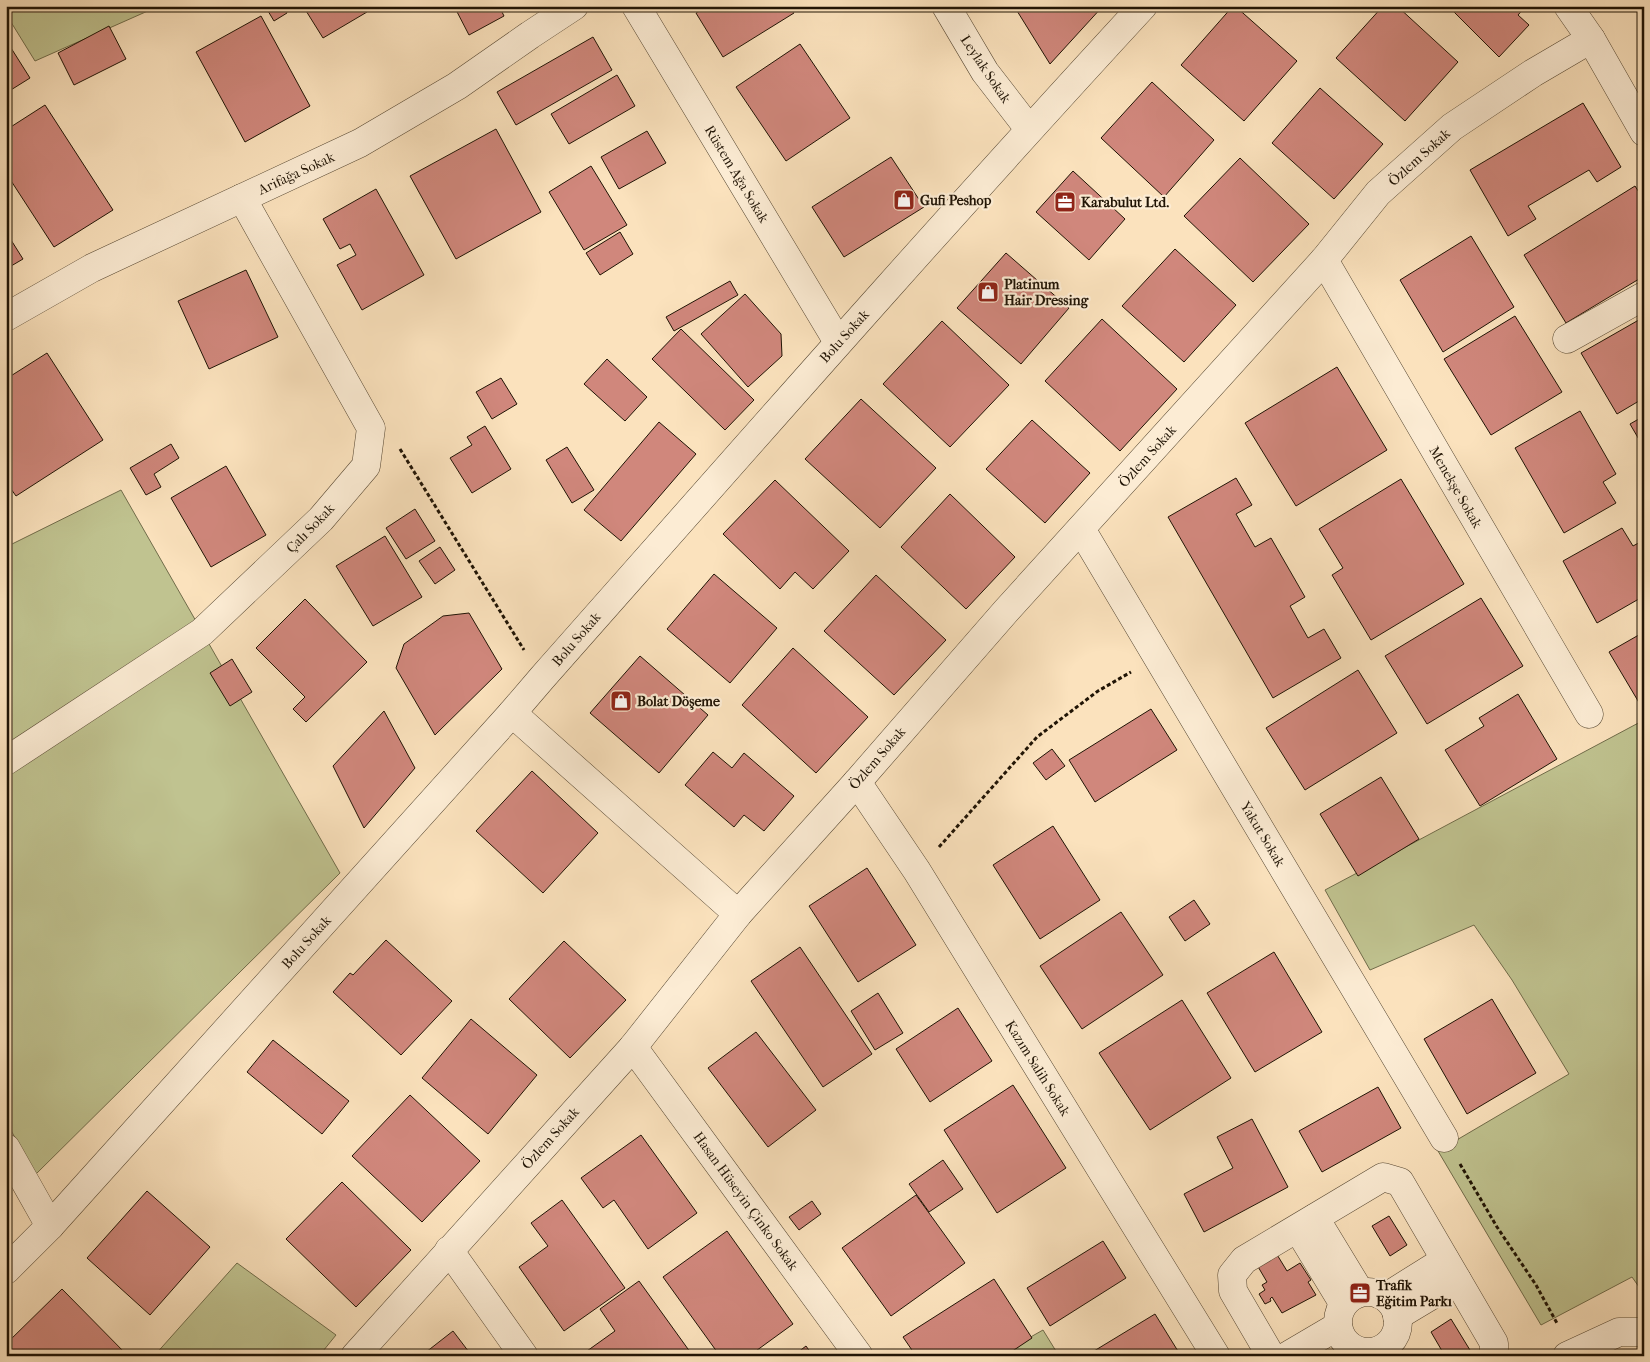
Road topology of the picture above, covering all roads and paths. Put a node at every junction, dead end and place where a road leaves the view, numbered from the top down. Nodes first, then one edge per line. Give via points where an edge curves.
1 (574, 6) edge
2 (636, 6) edge
3 (946, 6) edge
4 (1143, 6) edge
5 (1568, 6) edge
6 (1591, 39) junction
7 (1030, 129) junction
8 (1644, 132) edge
9 (242, 198) junction
10 (1324, 260) junction
11 (1644, 296) edge
12 (6, 317) edge
13 (1567, 339) dead end
14 (838, 342) junction
15 (371, 428) junction
16 (1081, 529) junction
17 (1158, 657) junction
18 (542, 678) junction
19 (512, 713) junction
20 (1589, 714) dead end
21 (6, 761) edge
22 (857, 782) junction
23 (917, 871) junction
24 (738, 914) junction
25 (633, 1047) junction
26 (1444, 1138) joint
27 (6, 1148) edge
28 (1307, 1224) junction
29 (50, 1226) junction
30 (449, 1250) junction
31 (6, 1270) edge
32 (1451, 1270) junction
33 (1367, 1331) edge
34 (1644, 1332) edge
35 (1569, 1354) edge
36 (355, 1356) edge
37 (524, 1356) edge
38 (859, 1356) edge
39 (1216, 1356) edge
40 (1271, 1356) edge
41 (1287, 1356) edge
42 (1494, 1356) edge

1 - 9 street, Arifağa Sokak via 457,86 360,143
2 - 14 street, Rüstem Ağa Sokak
3 - 7 street, Leylak Sokak via 985,72
4 - 7 street, Bolu Sokak
5 - 6 street
6 - 8 street
6 - 10 street, Özlem Sokak via 1452,127 1378,193
7 - 14 street, Bolu Sokak
9 - 12 street, Arifağa Sokak via 92,268
9 - 15 street
10 - 16 street, Özlem Sokak
10 - 20 street, Menekşe Sokak
11 - 13 street
14 - 18 street, Bolu Sokak
15 - 18 path via 388,436 399,447
15 - 21 street, Çalı Sokak via 366,466 321,519 202,632
16 - 17 street, Yakut Sokak
16 - 22 street, Özlem Sokak
17 - 23 path via 1098,691 1037,737
17 - 26 street, Yakut Sokak
18 - 19 street, Bolu Sokak
19 - 24 street
19 - 29 street, Bolu Sokak
22 - 23 street, Kazım Salih Sokak
22 - 24 street, Özlem Sokak
23 - 39 street, Kazım Salih Sokak
24 - 25 street, Özlem Sokak
25 - 30 street, Özlem Sokak
25 - 38 street, Hasan Hüseyin Çinko Sokak
26 - 35 path via 1536,1285
27 - 29 street
28 - 32 street via 1383,1177 1400,1182
28 - 33 street
28 - 40 street via 1244,1260 1232,1275 1233,1291
29 - 31 street, Bolu Sokak
30 - 36 street, Özlem Sokak
30 - 37 street
32 - 33 street
32 - 42 street via 1494,1343
33 - 41 street
34 - 35 street via 1619,1332

